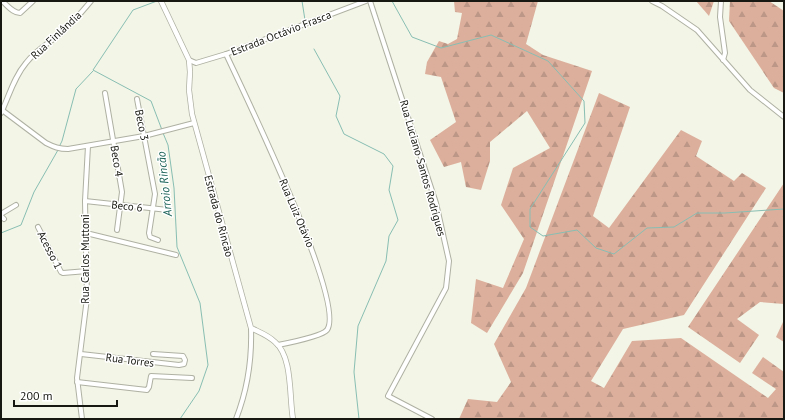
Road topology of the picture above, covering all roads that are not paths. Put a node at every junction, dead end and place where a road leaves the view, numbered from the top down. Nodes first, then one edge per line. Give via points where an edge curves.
1 (2, 1) edge
2 (33, 1) edge
3 (91, 1) edge
4 (161, 1) edge
5 (363, 1) edge
6 (370, 1) edge
7 (652, 1) edge
8 (721, 1) edge
9 (226, 54) junction
10 (189, 60) junction
11 (723, 60) junction
12 (196, 63) junction
13 (190, 72) junction
14 (105, 93) dead end
15 (137, 99) dead end
16 (2, 111) edge
17 (784, 117) edge
18 (194, 123) junction
19 (144, 136) junction
20 (114, 142) junction
21 (88, 146) junction
22 (85, 201) junction
23 (16, 205) dead end
24 (120, 205) junction
25 (153, 208) junction
26 (168, 210) dead end
27 (2, 216) edge
28 (38, 227) dead end
29 (117, 230) dead end
30 (86, 233) junction
31 (158, 240) dead end
32 (176, 254) dead end
33 (87, 271) junction
34 (251, 328) junction
35 (278, 345) junction
36 (80, 354) junction
37 (153, 354) dead end
38 (192, 378) dead end
39 (77, 382) junction
40 (82, 419) edge
41 (236, 419) edge
42 (293, 419) edge
43 (432, 419) edge

1 - 2 street via 18,13
3 - 16 street, Rua Finlândia via 59,35 40,48 25,64 11,87
4 - 10 street, Estrada do Rincão
5 - 9 street, Estrada Octávio Frasca
6 - 43 street, Rua Luciano Santos Rodrigues via 436,203 449,261 446,288 388,396
7 - 11 street via 697,30
8 - 11 street via 720,17 725,53
9 - 12 street, Estrada Octávio Frasca
9 - 35 street, Rua Luiz Otávio via 304,227 326,292 330,316 329,326 324,333
10 - 12 street
10 - 13 street, Estrada do Rincão
11 - 17 street via 750,90
12 - 13 street
13 - 18 street, Estrada do Rincão via 189,90
14 - 20 street, Beco 4
15 - 19 street, Beco 3
16 - 21 street via 54,148
18 - 19 street
18 - 34 street, Estrada do Rincão
19 - 20 street
19 - 25 street, Beco 3 via 155,194
20 - 21 street
20 - 24 street, Beco 4 via 122,192
21 - 22 street, Rua Carlos Muttoni
22 - 24 street, Beco 6
22 - 30 street, Rua Carlos Muttoni
23 - 27 street
24 - 25 street, Beco 6
24 - 29 street, Beco 4
25 - 26 street, Beco 6
25 - 31 street, Beco 3 via 149,235
28 - 33 street, Acesso 1 via 63,274
30 - 32 street
30 - 33 street, Rua Carlos Muttoni
33 - 36 street, Rua Carlos Muttoni via 87,298
34 - 35 street
34 - 41 street via 249,369
35 - 42 street via 288,368
36 - 37 street, Rua Torres via 184,364 183,356
36 - 39 street, Rua Carlos Muttoni
38 - 39 street via 152,376 147,390
39 - 40 street, Rua Carlos Muttoni

